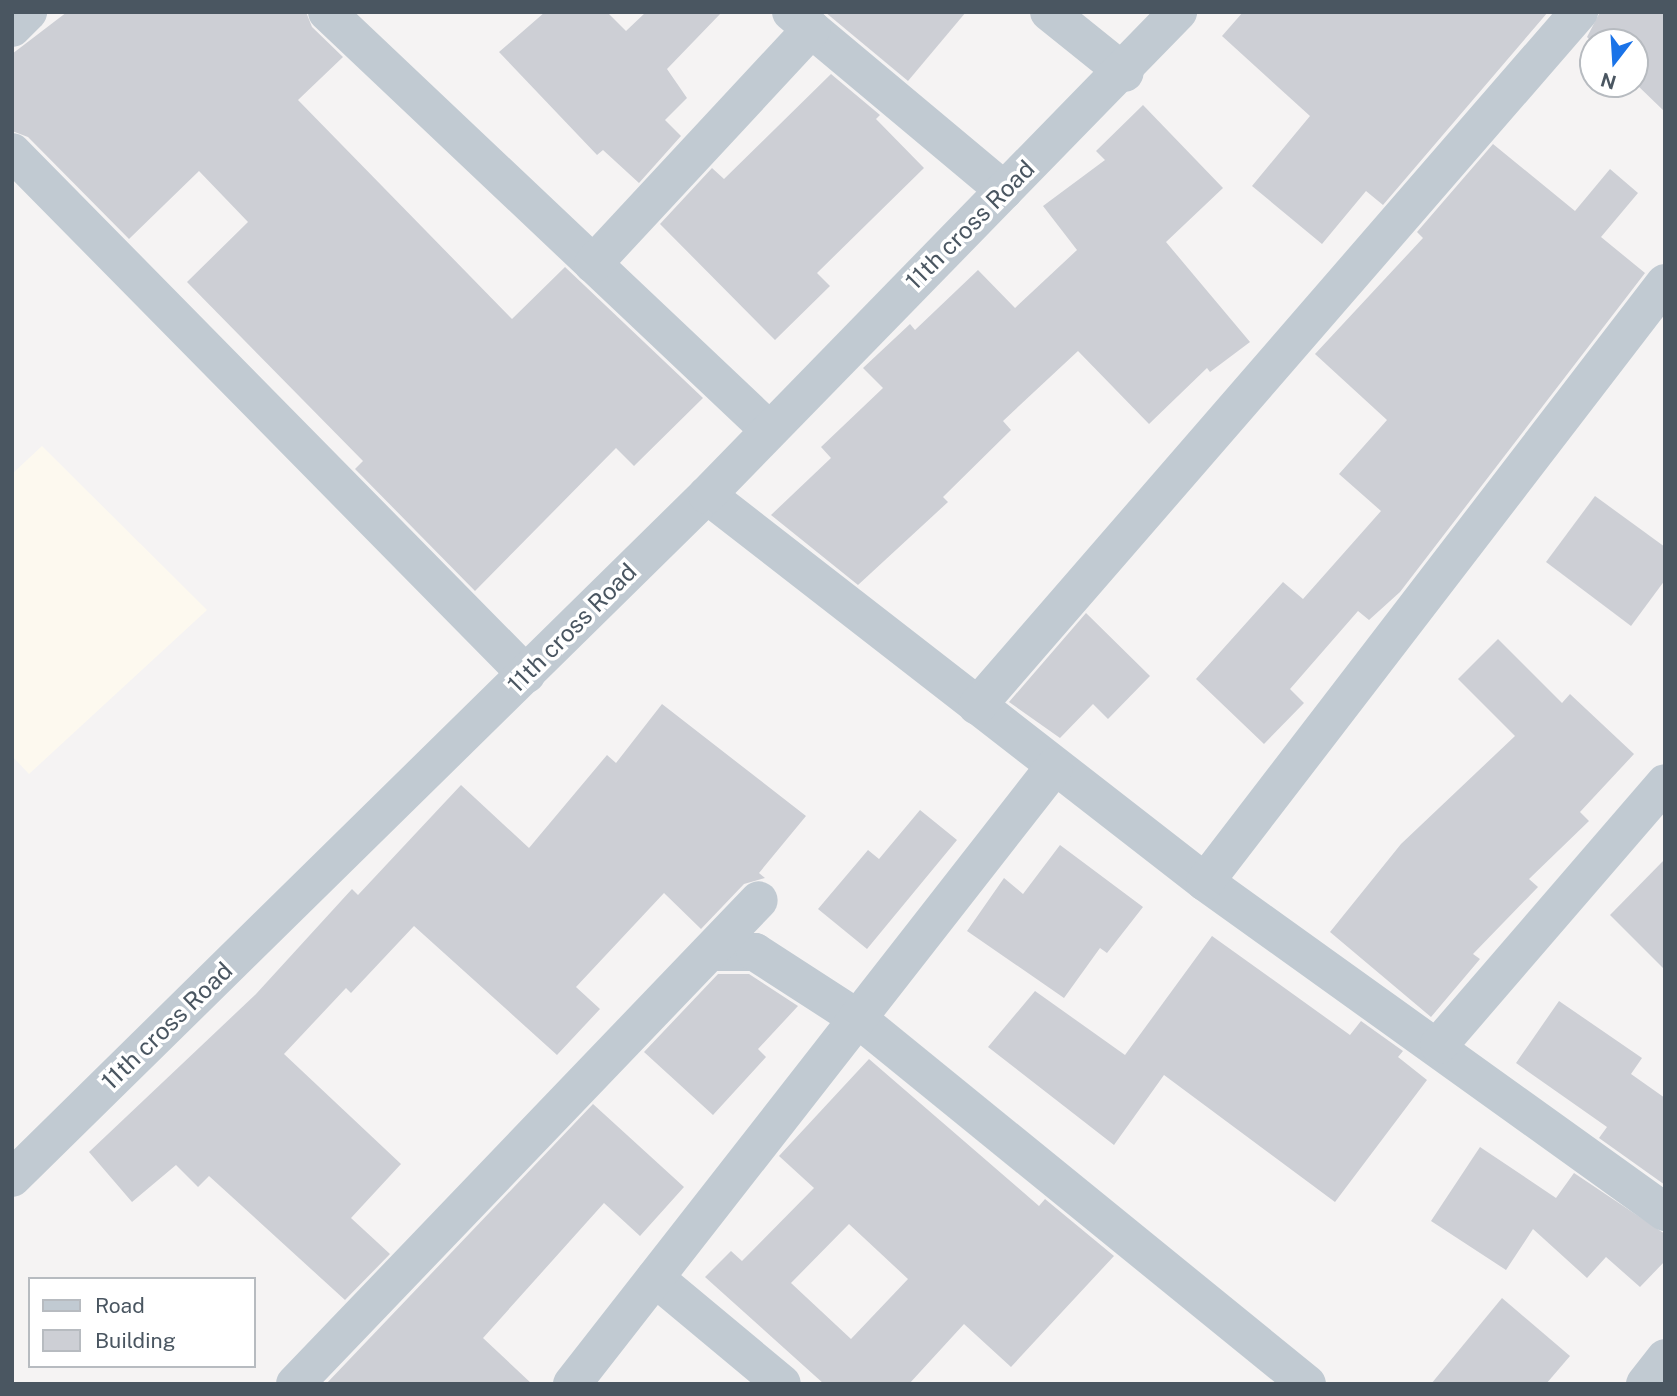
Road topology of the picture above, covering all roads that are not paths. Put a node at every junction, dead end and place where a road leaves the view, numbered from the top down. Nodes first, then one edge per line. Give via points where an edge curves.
1 (28, 12) edge
2 (327, 12) edge
3 (1049, 12) edge
4 (1178, 12) edge
5 (1579, 12) edge
6 (801, 20) edge
7 (12, 28) edge
8 (1125, 73) junction
9 (12, 152) edge
10 (1004, 190) junction
11 (593, 264) junction
12 (1665, 283) edge
13 (769, 430) junction
14 (706, 495) junction
15 (526, 674) junction
16 (976, 706) junction
17 (1054, 767) junction
18 (1665, 783) edge
19 (1205, 882) junction
20 (759, 900) dead end
21 (710, 952) junction
22 (857, 1018) junction
23 (1439, 1045) junction
24 (12, 1178) edge
25 (1665, 1212) edge
26 (654, 1278) junction
27 (1665, 1359) edge
28 (295, 1384) edge
29 (572, 1384) edge
30 (782, 1384) edge
31 (1307, 1384) edge
32 (1644, 1384) edge

1 - 7 street
2 - 11 street
3 - 8 street
4 - 8 street
5 - 16 street
6 - 10 street
6 - 11 street
8 - 10 street, 11th cross Road
9 - 15 street
10 - 13 street, 11th cross Road
11 - 13 street
12 - 19 street
13 - 14 street, 11th cross Road
14 - 15 street, 11th cross Road
14 - 16 street
15 - 24 street, 11th cross Road
16 - 17 street
17 - 19 street
17 - 22 street
18 - 23 street
19 - 23 street
20 - 21 street
21 - 22 street via 755,951
21 - 28 street
22 - 26 street
22 - 31 street
23 - 25 street
26 - 29 street
26 - 30 street
27 - 32 street

